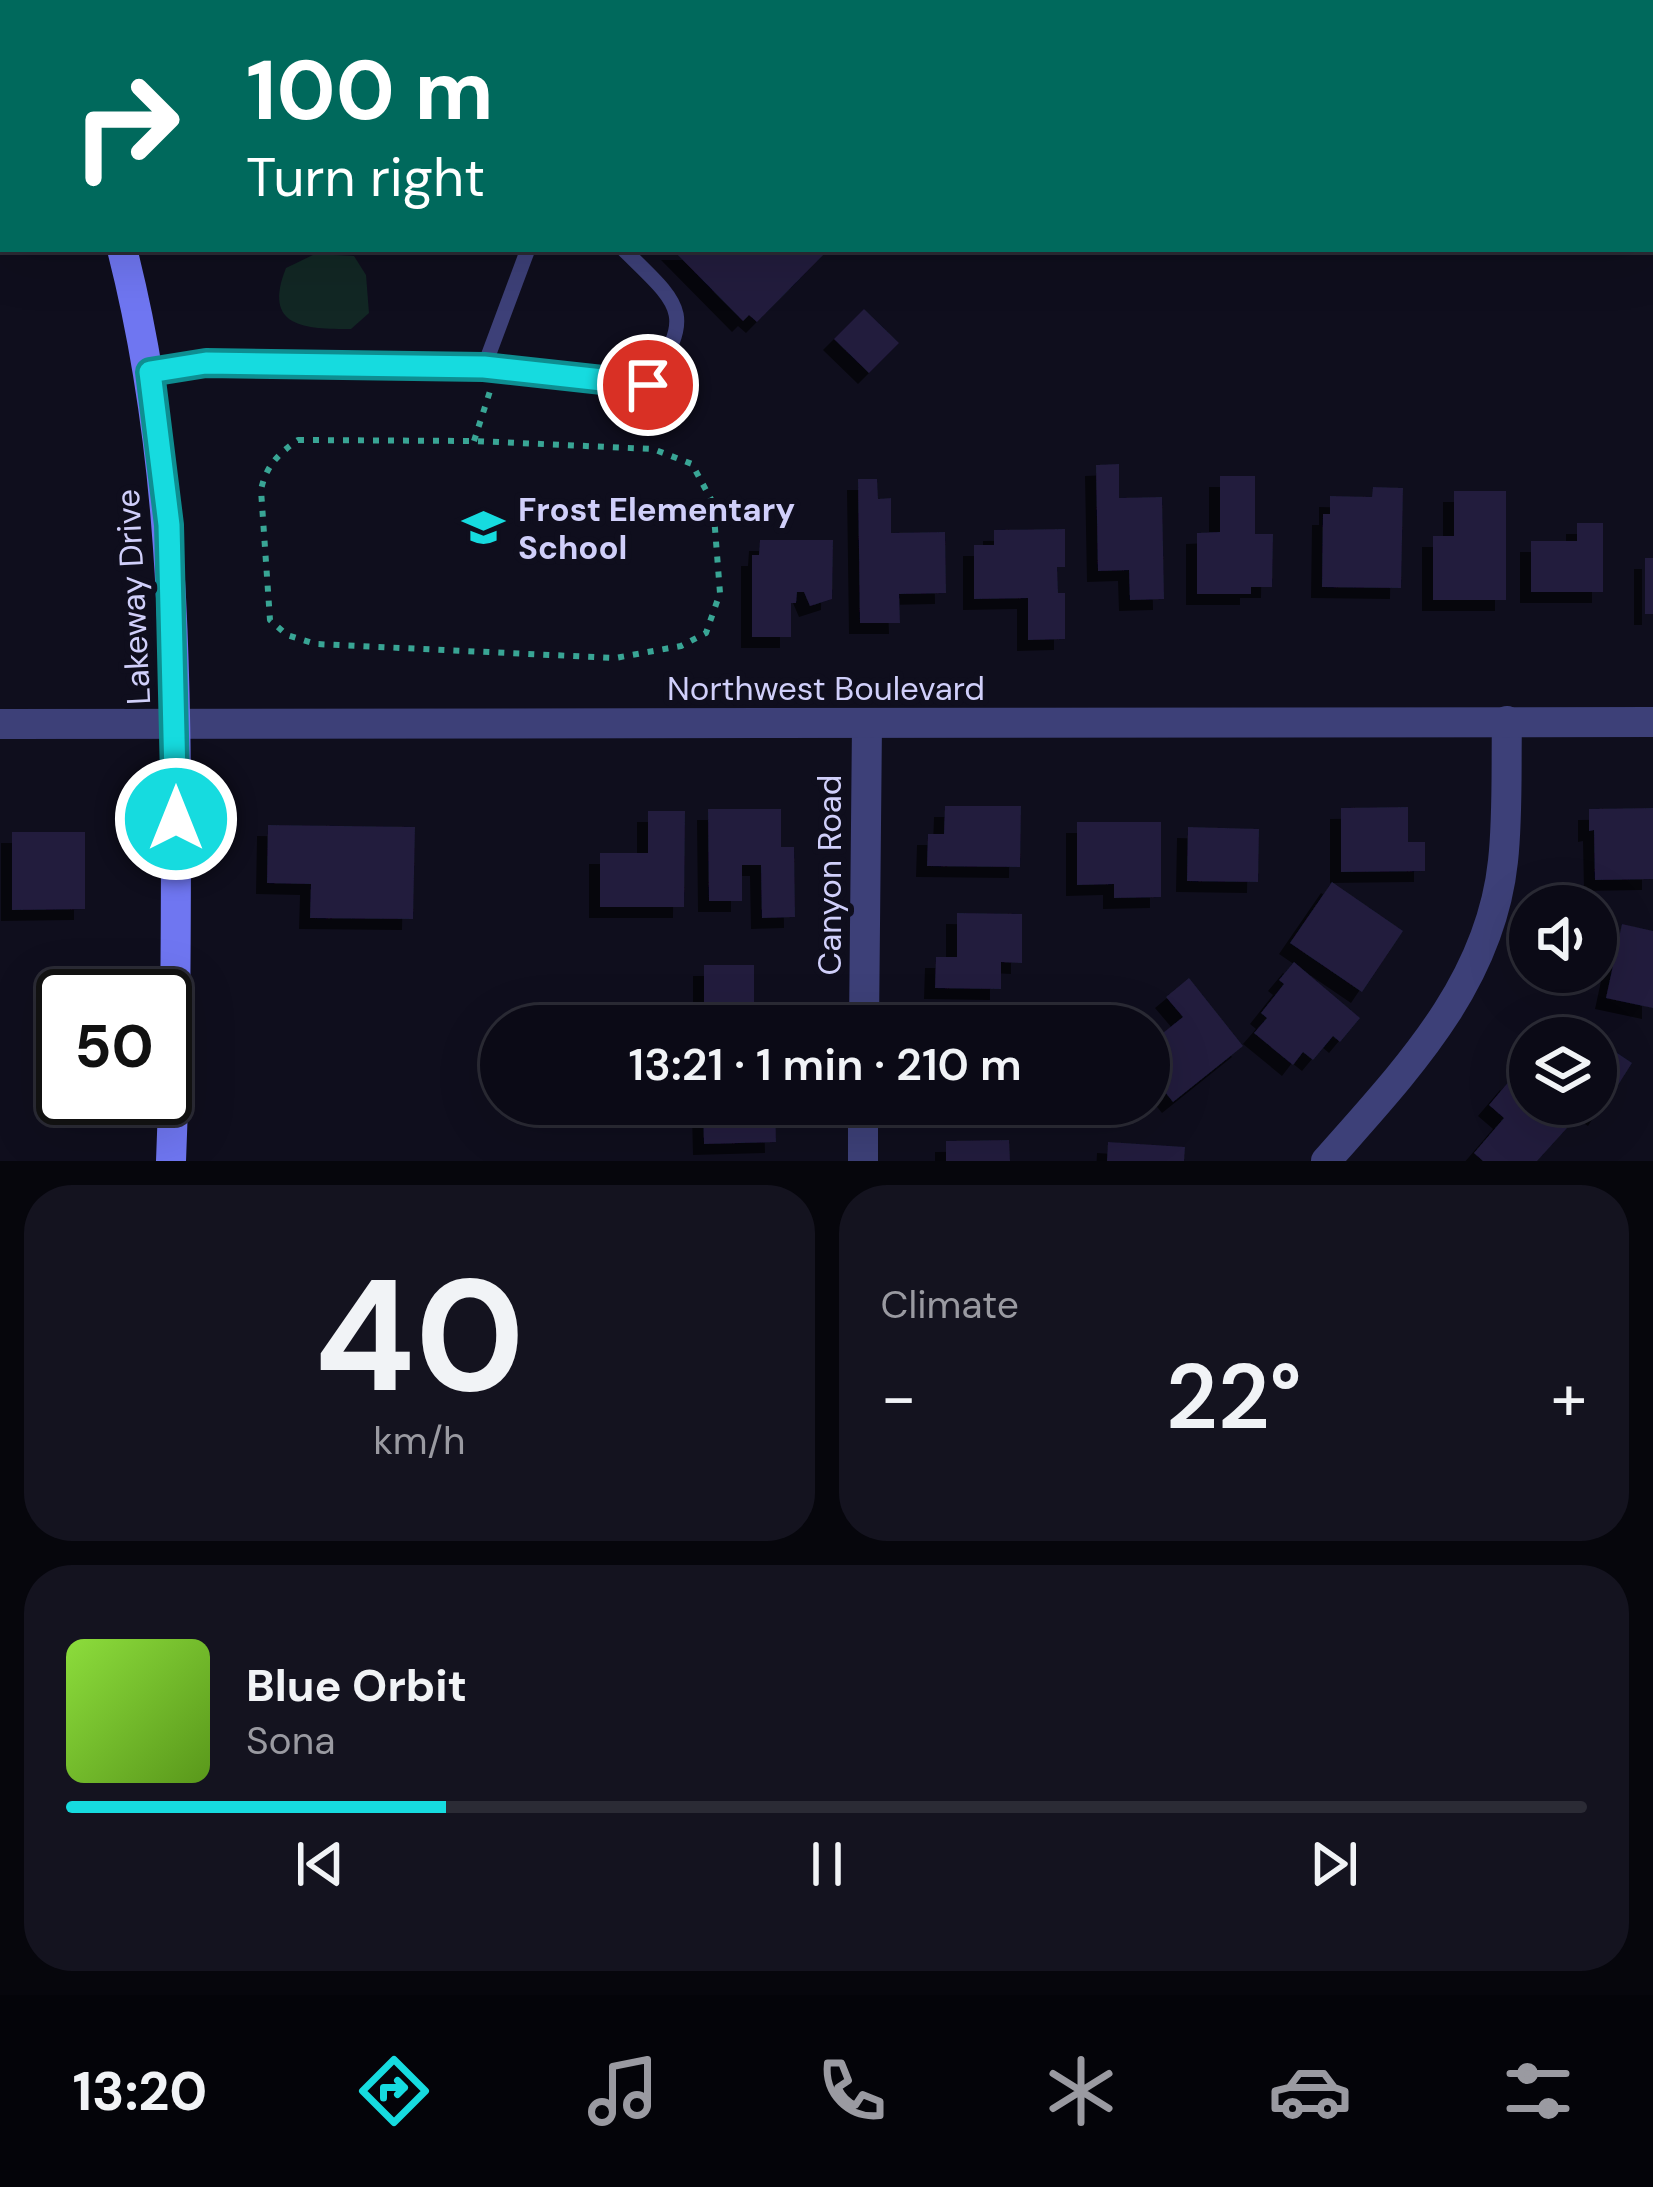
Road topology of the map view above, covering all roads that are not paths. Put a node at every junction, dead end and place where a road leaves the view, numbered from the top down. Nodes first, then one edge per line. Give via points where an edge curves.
1 (123, 252) edge
2 (527, 252) edge
3 (625, 252) edge
4 (490, 367) junction
5 (150, 372) junction
6 (1507, 722) junction
7 (1653, 722) edge
8 (0, 724) edge
9 (866, 724) junction
10 (176, 726) junction
11 (864, 1005) edge
12 (863, 1125) edge
13 (171, 1161) edge
14 (862, 1161) edge
15 (1326, 1161) edge

1 - 5 main road, Lakeway Drive
2 - 4 lane
3 - 4 lane via 669,297 677,317 672,350 648,385
4 - 5 lane via 206,363
5 - 10 main road, Lakeway Drive via 169,525
6 - 7 street, Northwest Boulevard
6 - 9 street, Northwest Boulevard
6 - 15 street via 1503,860 1476,960 1437,1031
8 - 10 street, Northwest Boulevard
9 - 10 street, Northwest Boulevard
9 - 11 street, Canyon Road
10 - 13 main road, Lakeway Drive
12 - 14 street

